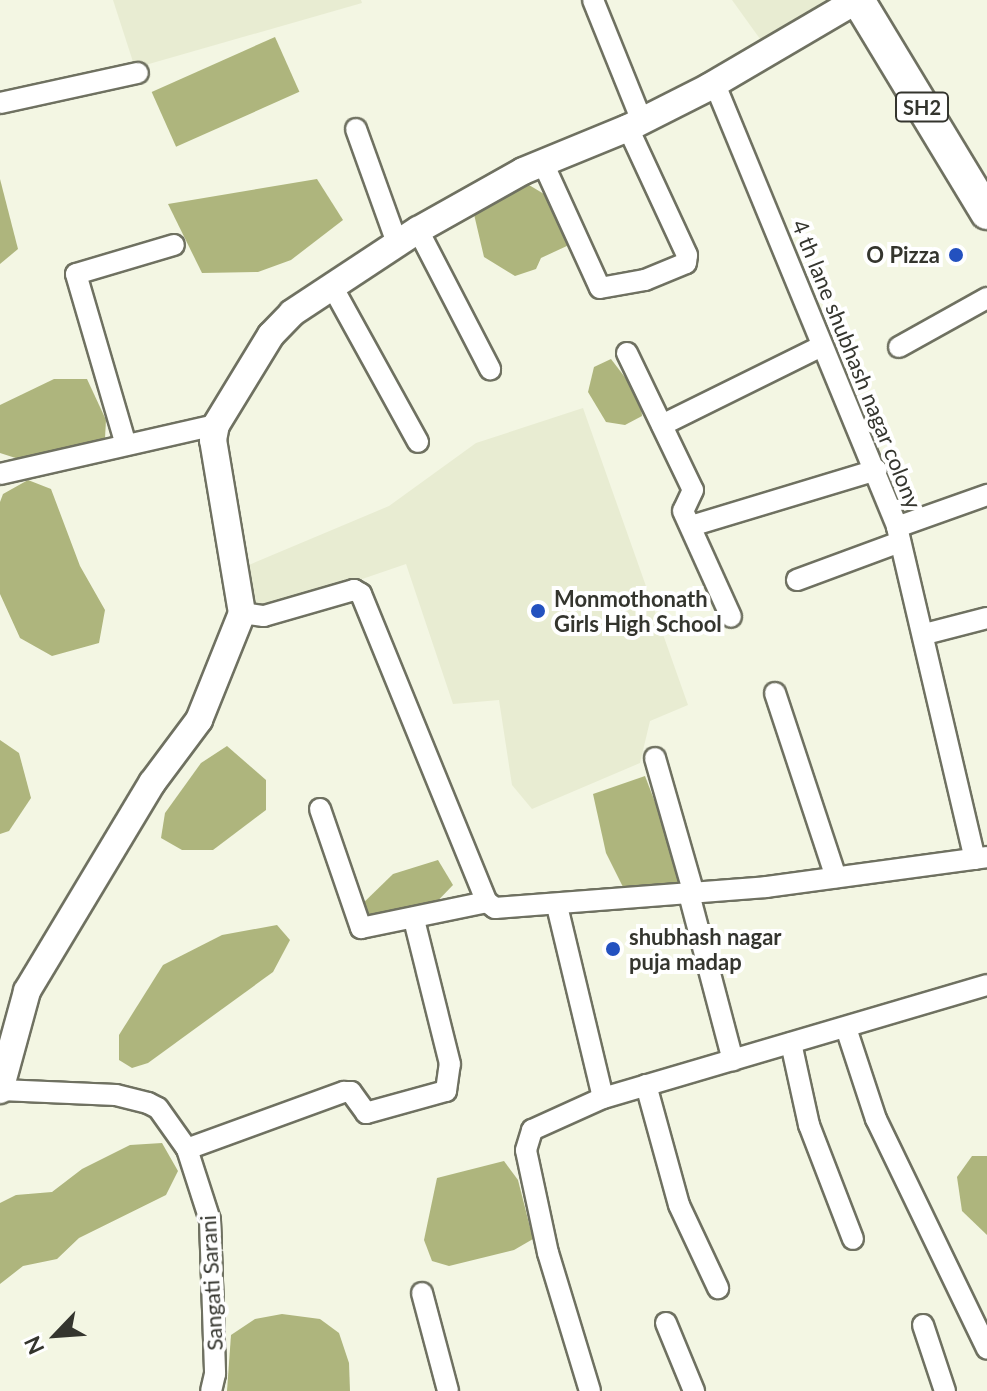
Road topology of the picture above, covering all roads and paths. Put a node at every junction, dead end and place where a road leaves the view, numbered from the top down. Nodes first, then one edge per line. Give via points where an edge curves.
1 (593, 0) edge
2 (858, 0) edge
3 (138, 73) dead end
4 (714, 82) junction
5 (0, 103) edge
6 (635, 124) junction
7 (356, 129) dead end
8 (543, 163) junction
9 (987, 213) edge
10 (407, 237) junction
11 (174, 245) dead end
12 (332, 286) junction
13 (987, 298) edge
14 (822, 346) junction
15 (899, 347) dead end
16 (627, 353) dead end
17 (490, 369) dead end
18 (216, 425) junction
19 (662, 425) junction
20 (418, 442) dead end
21 (126, 445) junction
22 (877, 470) junction
23 (0, 474) edge
24 (987, 495) edge
25 (691, 526) junction
26 (899, 535) junction
27 (797, 580) dead end
28 (242, 613) junction
29 (731, 617) dead end
30 (987, 618) edge
31 (925, 634) junction
32 (775, 693) dead end
33 (655, 758) dead end
34 (320, 809) dead end
35 (981, 858) edge
36 (836, 877) junction
37 (692, 894) junction
38 (487, 902) junction
39 (557, 906) junction
40 (414, 920) junction
41 (987, 985) edge
42 (846, 1028) junction
43 (791, 1043) junction
44 (733, 1060) junction
45 (646, 1085) junction
46 (0, 1090) edge
47 (603, 1098) junction
48 (187, 1149) junction
49 (853, 1239) dead end
50 (718, 1288) dead end
51 (422, 1293) dead end
52 (666, 1323) dead end
53 (923, 1325) dead end
54 (987, 1349) edge
55 (211, 1391) edge
56 (448, 1391) edge
57 (590, 1391) edge
58 (694, 1391) edge
59 (945, 1391) edge

1 - 6 street
2 - 4 street
2 - 9 main road, SH2
3 - 5 street
4 - 6 street
4 - 14 street, 4 th lane shubhash nagar colony
6 - 8 street
6 - 8 street via 686,263 645,280 600,288
7 - 10 street
8 - 10 street
10 - 12 street
10 - 17 street
11 - 21 street via 76,274
12 - 18 street via 292,313 271,335
12 - 20 street
13 - 15 street
14 - 19 street
14 - 22 street, 4 th lane shubhash nagar colony
16 - 19 street
18 - 21 street
18 - 28 street via 213,440
19 - 25 street via 693,490 683,511
21 - 23 street
22 - 25 street
22 - 26 street, 4 th lane shubhash nagar colony
24 - 26 street
25 - 29 street
26 - 27 street
26 - 31 street, 4 th lane shubhash nagar colony
28 - 38 street via 264,616 354,590 361,594
28 - 46 street via 207,706 152,783 27,991 7,1049
30 - 31 street
31 - 35 street, 4 th lane shubhash nagar colony
32 - 36 street
33 - 37 street
34 - 40 street via 361,928
35 - 36 street
36 - 37 street
37 - 39 street
37 - 44 street
38 - 39 street via 506,910
38 - 40 street
39 - 47 street
40 - 48 street via 450,1064 446,1091 366,1113 351,1092 344,1092
41 - 42 street
42 - 43 street
42 - 54 street via 876,1119
43 - 44 street
43 - 49 street via 809,1125
44 - 45 street
45 - 47 street
45 - 50 street via 679,1205
46 - 48 street, Sangati Sarani via 116,1095 148,1103 158,1108
47 - 57 street via 539,1125 527,1136 526,1150 548,1253
48 - 55 street, Sangati Sarani via 210,1220 215,1374
51 - 56 street
52 - 58 street
53 - 59 street

